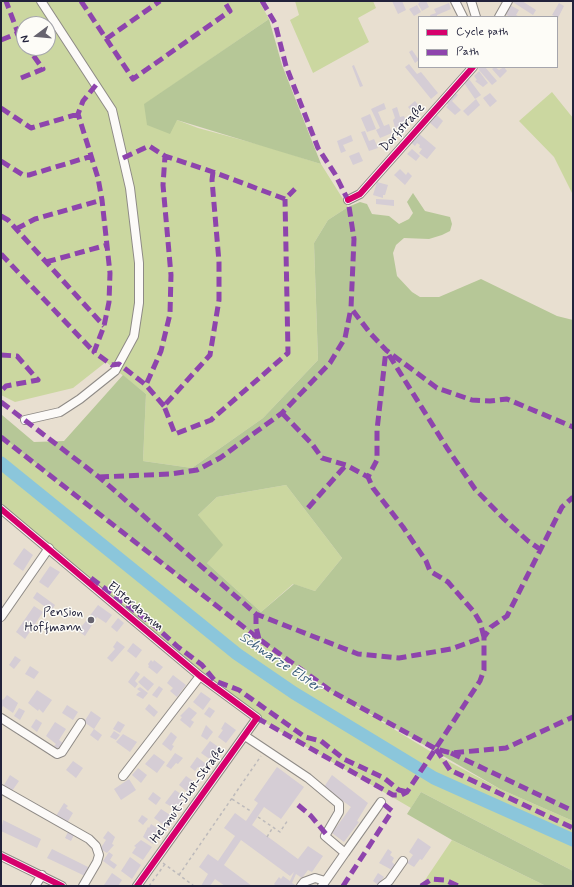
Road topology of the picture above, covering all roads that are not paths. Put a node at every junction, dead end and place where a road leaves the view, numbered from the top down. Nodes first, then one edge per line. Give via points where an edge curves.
1 (41, 1) edge
2 (455, 1) edge
3 (471, 1) edge
4 (508, 1) edge
5 (462, 16) edge
6 (478, 16) edge
7 (500, 16) edge
8 (472, 68) edge
9 (348, 200) dead end
10 (25, 420) dead end
11 (1, 509) edge
12 (49, 548) junction
13 (1, 617) edge
14 (200, 676) junction
15 (1, 718) edge
16 (257, 718) joint
17 (81, 723) dead end
18 (245, 736) junction
19 (123, 776) dead end
20 (1, 789) edge
21 (381, 802) dead end
22 (345, 853) junction
23 (1, 856) edge
24 (403, 861) dead end
25 (42, 876) junction
26 (324, 884) edge
27 (35, 886) edge
28 (62, 886) edge
29 (83, 886) edge
30 (137, 886) edge
31 (301, 886) edge
32 (382, 886) edge

1 - 10 street via 112,110 130,188 139,263 139,303 134,336 115,371 60,412
2 - 5 street
3 - 6 street
4 - 7 street
8 - 9 street, Dorfstraße via 360,194
11 - 12 street, Elsterdamm
12 - 13 street
12 - 14 street, Elsterdamm
14 - 16 street, Elsterdamm
14 - 19 street
15 - 17 street via 57,754 62,752
16 - 18 street, Helmut-Just-Straße
18 - 22 street via 308,778 339,804 339,812 325,836
18 - 30 street, Helmut-Just-Straße
20 - 29 street via 89,839 96,846 96,862
21 - 22 street
22 - 26 street
23 - 25 street
24 - 32 street via 389,881
25 - 27 street
25 - 28 street
26 - 31 street via 315,878

